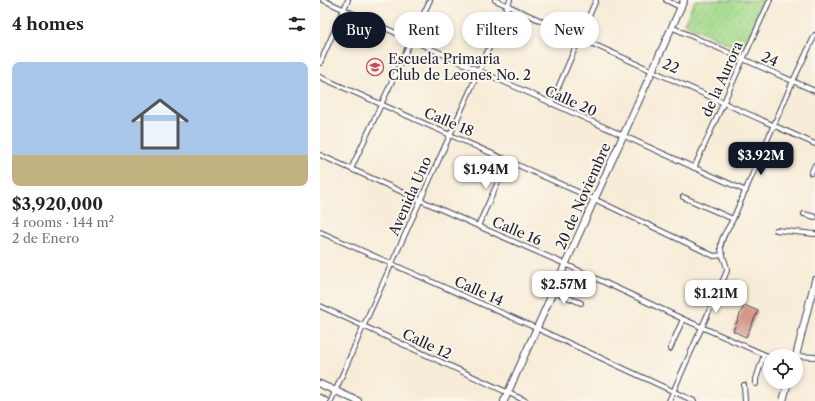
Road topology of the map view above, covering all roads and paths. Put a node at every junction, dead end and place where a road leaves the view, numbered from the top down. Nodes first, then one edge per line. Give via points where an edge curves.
1 (323, 0) edge
2 (348, 0) edge
3 (430, 0) edge
4 (495, 0) edge
5 (510, 0) edge
6 (596, 0) edge
7 (666, 0) edge
8 (684, 0) edge
9 (770, 0) edge
10 (507, 5) junction
11 (680, 6) junction
12 (344, 10) junction
13 (424, 12) edge
14 (591, 12) edge
15 (540, 20) edge
16 (672, 26) junction
17 (394, 32) edge
18 (815, 35) edge
19 (599, 46) edge
20 (407, 48) edge
21 (429, 48) edge
22 (576, 48) edge
23 (743, 59) junction
24 (320, 63) edge
25 (652, 70) junction
26 (479, 71) junction
27 (320, 77) edge
28 (793, 81) junction
29 (815, 91) edge
30 (724, 103) junction
31 (551, 104) junction
32 (381, 105) junction
33 (774, 126) junction
34 (450, 134) junction
35 (623, 136) junction
36 (815, 144) edge
37 (320, 155) edge
38 (508, 160) junction
39 (815, 165) edge
40 (694, 168) junction
41 (351, 169) junction
42 (811, 173) dead end
43 (746, 191) junction
44 (683, 197) dead end
45 (594, 198) junction
46 (420, 200) junction
47 (804, 214) dead end
48 (815, 217) edge
49 (733, 219) junction
50 (478, 226) junction
51 (776, 230) dead end
52 (320, 232) edge
53 (815, 234) edge
54 (723, 255) junction
55 (392, 264) junction
56 (565, 264) junction
57 (815, 282) edge
58 (553, 291) junction
59 (581, 303) dead end
60 (320, 306) edge
61 (683, 319) junction
62 (363, 327) junction
63 (702, 327) junction
64 (536, 328) junction
65 (670, 349) dead end
66 (798, 349) edge
67 (763, 355) edge
68 (803, 356) edge
69 (815, 357) edge
70 (763, 358) edge
71 (320, 384) edge
72 (756, 384) dead end
73 (744, 385) dead end
74 (786, 389) edge
75 (335, 390) junction
76 (673, 392) junction
77 (507, 393) junction
78 (320, 398) edge
79 (326, 401) edge
80 (332, 401) edge
81 (358, 401) edge
82 (504, 401) edge
83 (526, 401) edge
84 (669, 401) edge
85 (694, 401) edge
86 (745, 401) edge
87 (783, 401) edge

1 - 12 street, Calle 20
2 - 12 street
3 - 13 street
4 - 10 street, 22
5 - 10 street, Avenida Uno
6 - 14 street
7 - 11 street
8 - 11 main road, 20 de Noviembre
9 - 23 street, de la Aurora
10 - 15 street, 22
10 - 26 street, Avenida Uno
11 - 16 main road, 20 de Noviembre
12 - 17 street, Calle 20
12 - 24 street
16 - 23 street, 24
16 - 25 main road, 20 de Noviembre
18 - 28 street
19 - 25 street, 22
20 - 32 street
21 - 26 street, Calle 20
22 - 31 street
23 - 28 street, 24
23 - 30 street, de la Aurora
25 - 30 street, 22
25 - 35 main road, 20 de Noviembre
26 - 31 street, Calle 20
26 - 34 street, Avenida Uno
27 - 32 street, Calle 18
28 - 29 street, 24
28 - 33 street
30 - 33 street, 22
30 - 40 street, de la Aurora
31 - 35 street, Calle 20
32 - 34 street, Calle 18
32 - 41 street
33 - 36 street, 22
33 - 43 street
34 - 38 street, Calle 18
34 - 46 street, Avenida Uno
35 - 40 street, Calle 20
35 - 45 main road, 20 de Noviembre
37 - 41 street, Calle 16
38 - 45 street, Calle 18
38 - 50 street
39 - 42 street
40 - 43 street, Calle 20
41 - 46 street, Calle 16
43 - 49 street
44 - 49 street
45 - 54 street, Calle 18 via 714,256
45 - 56 main road, 20 de Noviembre
46 - 50 street, Calle 16
46 - 55 street, Avenida Uno
47 - 48 street
49 - 54 street via 720,247
50 - 56 street, Calle 16
51 - 53 street
52 - 55 street, Calle 14
54 - 63 street via 727,271
55 - 62 street, Avenida Uno
55 - 64 street, Calle 14
56 - 58 main road, 20 de Noviembre
56 - 61 street, Calle 16
57 - 66 main road
58 - 59 street
58 - 64 main road, 20 de Noviembre
60 - 62 street, Calle 12
61 - 63 street, Calle 16
61 - 65 street
62 - 75 street, Avenida Uno
62 - 77 street, Calle 12
63 - 67 street, Calle 16
63 - 76 street
64 - 76 street, Calle 14
64 - 77 main road, 20 de Noviembre
68 - 69 street
70 - 72 street
71 - 75 main road
73 - 86 street
74 - 87 main road
75 - 80 street, Avenida Uno
75 - 81 main road
76 - 84 street
76 - 85 street, Calle 14
77 - 82 main road, 20 de Noviembre
77 - 83 street, Calle 12
78 - 79 main road

